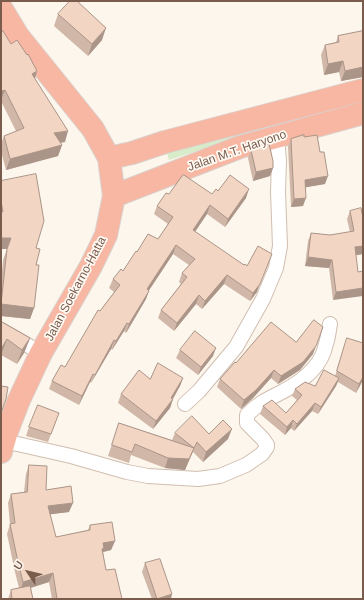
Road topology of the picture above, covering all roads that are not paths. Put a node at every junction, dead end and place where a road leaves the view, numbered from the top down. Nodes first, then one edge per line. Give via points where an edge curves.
1 (1, 8) edge
2 (363, 90) edge
3 (363, 113) edge
4 (276, 136) junction
5 (109, 158) junction
6 (114, 196) junction
7 (330, 324) dead end
8 (1, 330) edge
9 (41, 353) junction
10 (186, 404) dead end
11 (2, 447) edge

1 - 5 highway, Jalan Soekarno-Hatta via 18,36 93,129
2 - 5 highway, Jalan M.T. Haryono
3 - 4 highway, Jalan M.T. Haryono
4 - 6 highway, Jalan M.T. Haryono via 240,147
4 - 10 street via 279,162 280,246 276,268 263,299 236,347
5 - 6 highway, Jalan Soekarno-Hatta
6 - 9 highway, Jalan Soekarno-Hatta via 106,235
7 - 11 street via 324,352 311,371 297,383 262,402 247,415 247,423 265,442 267,448 246,465 220,476 198,479 148,476 71,456
8 - 9 street
9 - 11 highway, Jalan Soekarno-Hatta via 18,400

